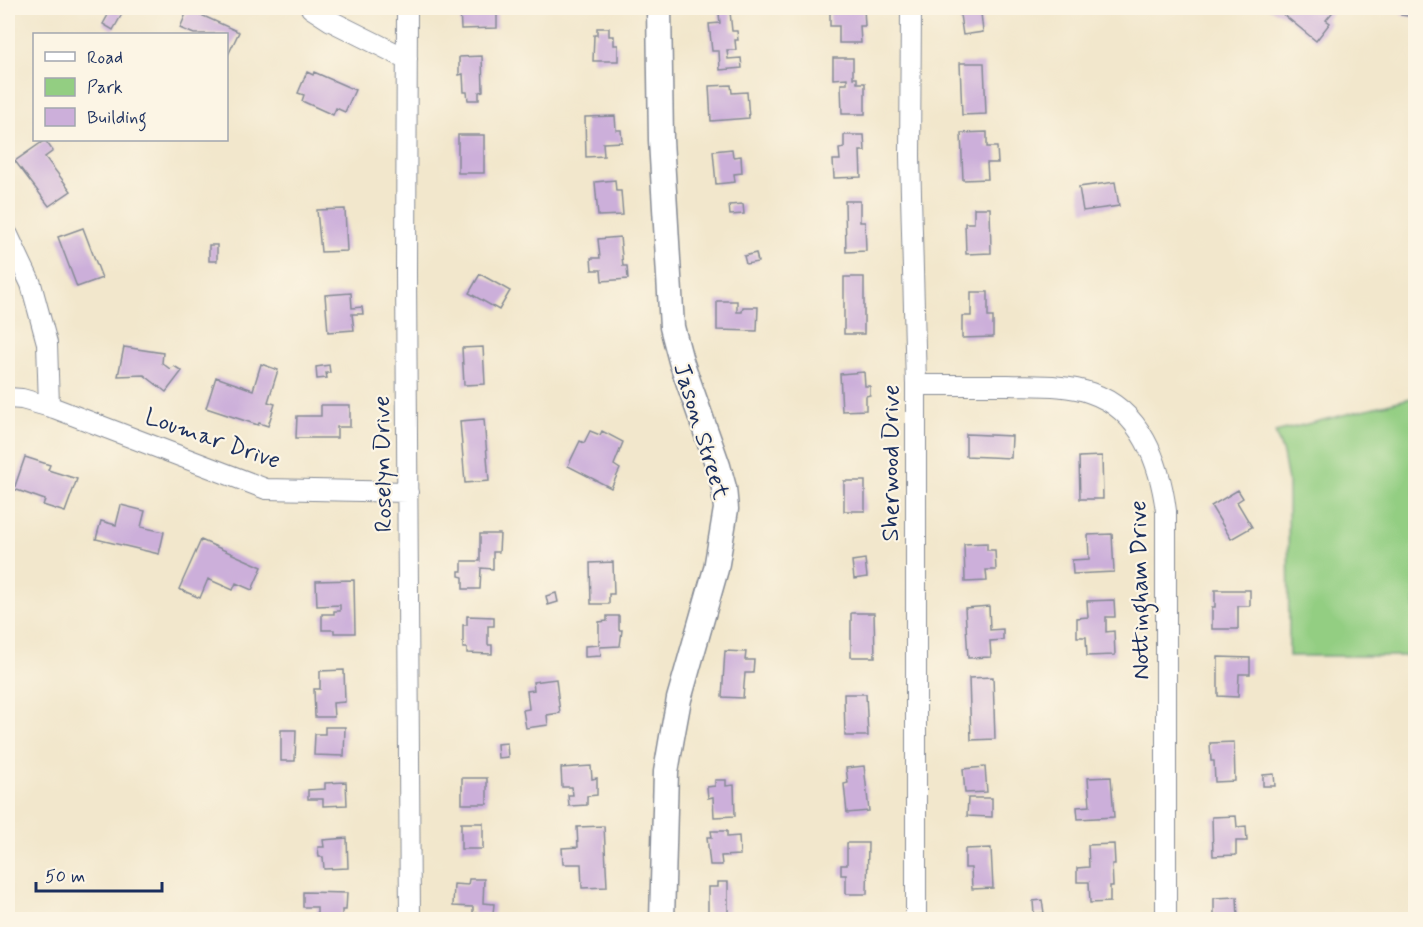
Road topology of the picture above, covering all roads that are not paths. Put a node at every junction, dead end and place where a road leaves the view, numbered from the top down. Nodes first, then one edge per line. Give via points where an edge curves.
1 (311, 8) edge
2 (407, 8) edge
3 (660, 8) edge
4 (911, 8) edge
5 (407, 59) junction
6 (8, 235) edge
7 (916, 385) junction
8 (8, 398) edge
9 (49, 406) junction
10 (408, 492) junction
11 (410, 920) edge
12 (662, 920) edge
13 (916, 920) edge
14 (1166, 920) edge

1 - 5 street
2 - 5 street, Roselyn Drive
3 - 12 street, Jason Street via 661,140 671,318 681,361 718,466 726,509 716,569 680,699 666,772
4 - 7 street, Sherwood Drive
5 - 10 street, Roselyn Drive
6 - 9 street via 32,284 48,343
7 - 13 street, Sherwood Drive
7 - 14 street, Nottingham Drive via 1041,386 1089,392 1127,417 1155,458 1166,511
8 - 9 street, Loumar Drive
9 - 10 street, Loumar Drive via 266,489
10 - 11 street, Roselyn Drive

